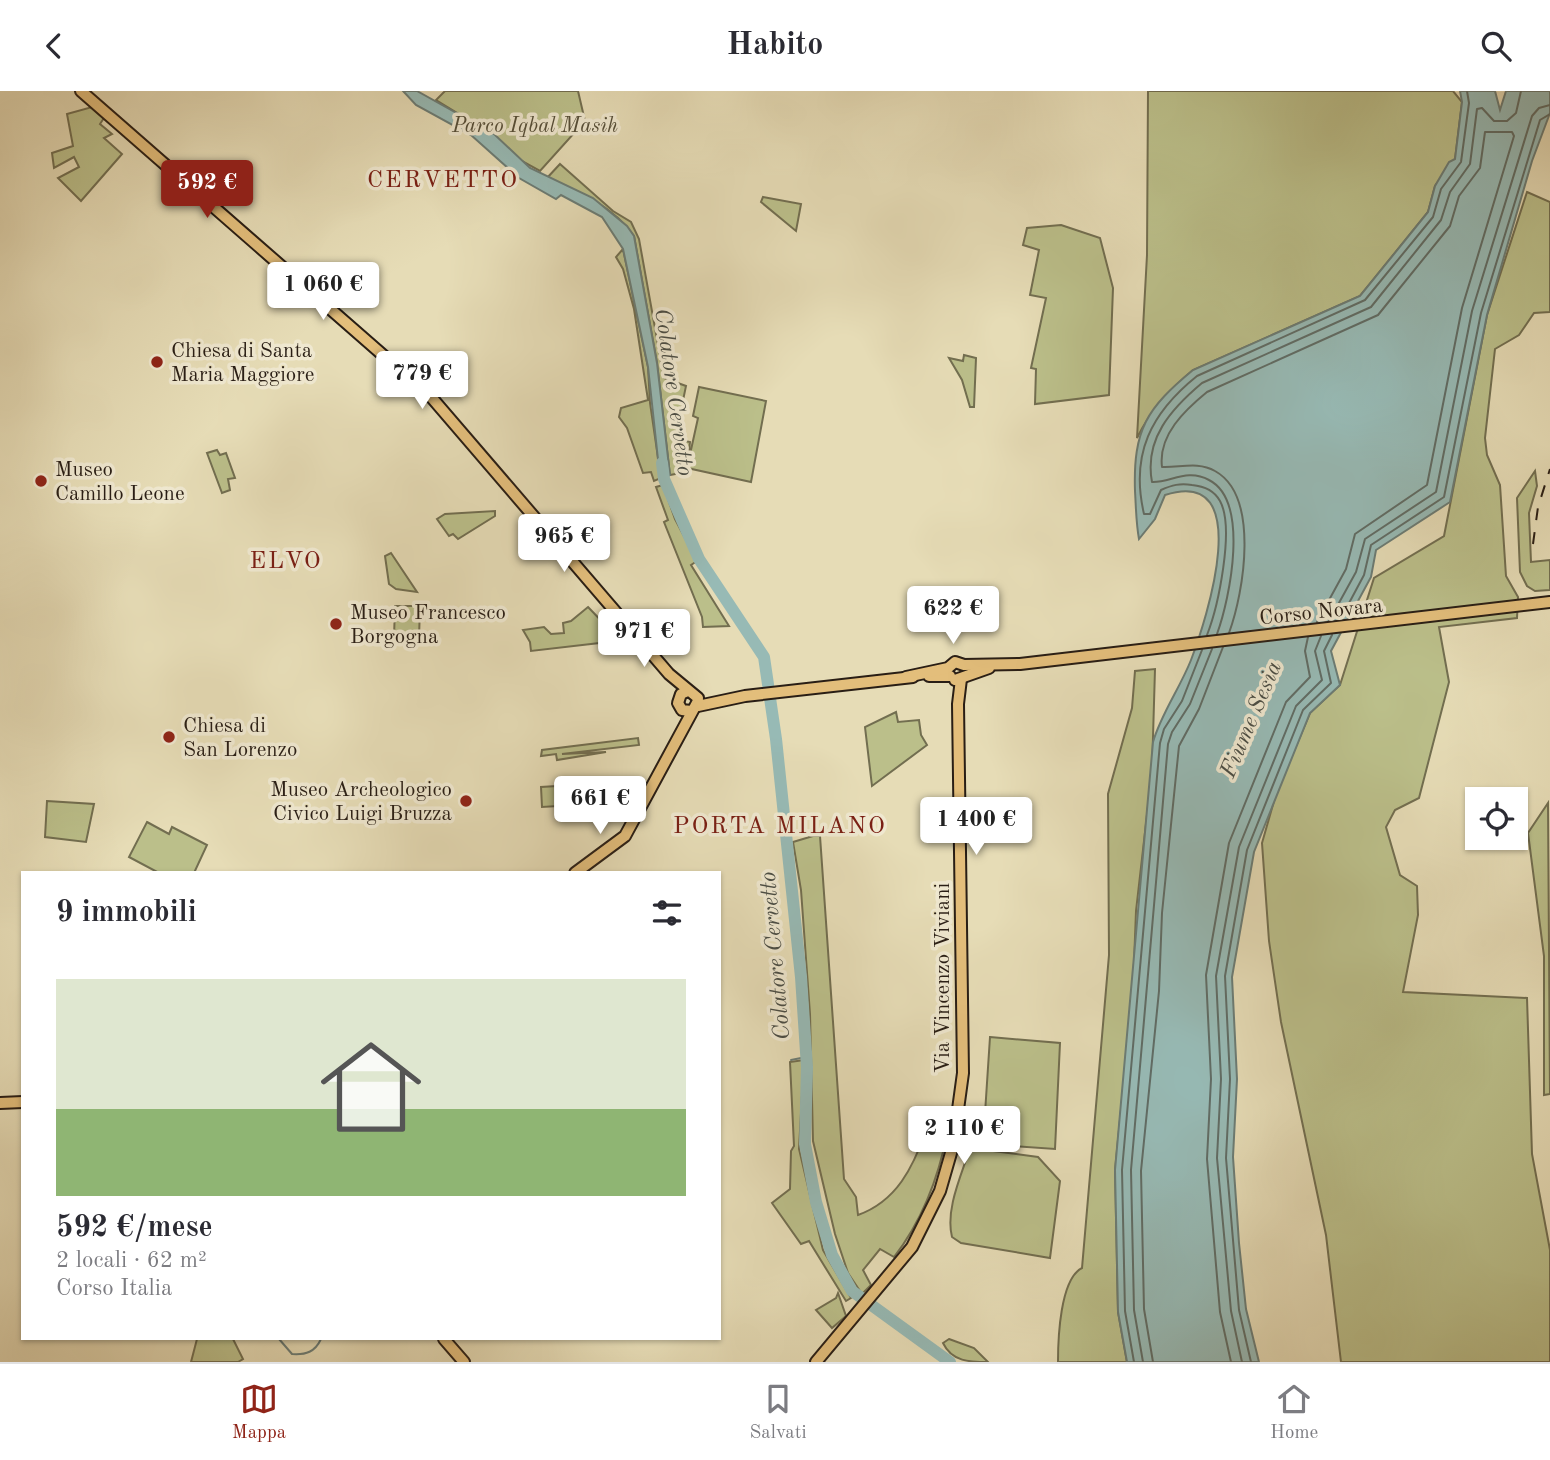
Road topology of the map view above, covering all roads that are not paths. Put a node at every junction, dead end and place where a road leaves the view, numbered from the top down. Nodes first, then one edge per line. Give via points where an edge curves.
1 (84, 92) edge
2 (1550, 602) edge
3 (957, 674) junction
4 (690, 702) junction
5 (578, 871) edge
6 (21, 1102) edge
7 (2, 1103) edge
8 (445, 1340) edge
9 (464, 1362) edge
10 (816, 1362) edge

1 - 4 main road via 432,398
2 - 3 main road, Corso Novara
3 - 4 main road, Corso Novara
3 - 10 main road, Via Vincenzo Viviani via 962,1094 950,1160 933,1209 912,1247
4 - 5 main road via 625,836
6 - 7 main road
8 - 9 main road

